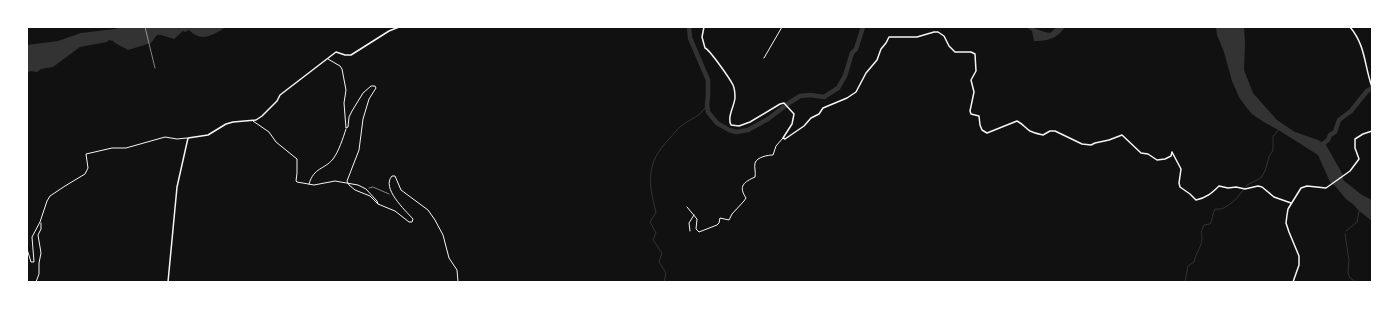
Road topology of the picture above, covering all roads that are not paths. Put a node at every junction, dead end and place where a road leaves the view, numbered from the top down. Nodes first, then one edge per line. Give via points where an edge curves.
1 (399, 27) edge
2 (704, 27) edge
3 (782, 27) edge
4 (1350, 27) edge
5 (764, 58) dead end
6 (328, 59) junction
7 (1372, 87) edge
8 (252, 121) junction
9 (346, 129) junction
10 (1372, 131) edge
11 (188, 138) junction
12 (783, 138) junction
13 (348, 183) junction
14 (308, 184) junction
15 (378, 204) junction
16 (1291, 204) junction
17 (687, 207) dead end
18 (694, 215) junction
19 (40, 222) junction
20 (690, 231) dead end
21 (27, 249) edge
22 (36, 282) edge
23 (168, 282) edge
24 (458, 282) edge
25 (1293, 282) edge

1 - 6 street via 352,54 347,56 336,52
2 - 12 street via 702,37 705,48 709,49 734,89 731,125 739,126 750,122 780,104 786,104 794,114 794,119
3 - 5 street
4 - 7 street via 1361,45
6 - 8 street via 280,94 265,114
6 - 9 street via 342,69 346,90
8 - 11 street via 233,122 208,135
8 - 14 street via 269,132 276,142 297,159 296,181
9 - 13 street via 350,114 363,93 369,87 375,86 363,119 359,150
9 - 14 street via 333,159 314,172
10 - 16 street via 1355,139 1354,148 1358,159 1345,175 1326,188 1301,188
11 - 19 street via 164,137 126,148 112,148 86,154 88,168 85,174 50,196
11 - 23 street via 177,187
12 - 16 street via 799,130 819,114 822,108 856,92 866,73 877,60 888,37 917,37 938,32 955,52 971,52 976,56 976,71 971,80 974,92 970,111 971,114 979,116 982,130 987,133 1017,121 1033,132 1043,135 1055,131 1088,146 1122,135 1141,153 1157,160 1171,156 1172,152 1181,170 1180,187 1196,200 1210,195 1219,186 1244,189 1258,186
12 - 18 street via 773,155 756,161 755,177 745,182 742,188 746,198 730,220 722,218 717,225 699,232 696,229 697,219
13 - 14 street via 335,181
13 - 15 street
13 - 15 street via 364,187
15 - 24 street via 412,222 413,219 394,196 389,184 393,175 400,190 432,214 457,270
16 - 25 street via 1286,223 1299,256 1299,265
17 - 18 street
18 - 20 street via 689,223
19 - 21 street via 32,237 34,262 31,262
19 - 22 street via 42,229 38,235 41,253

